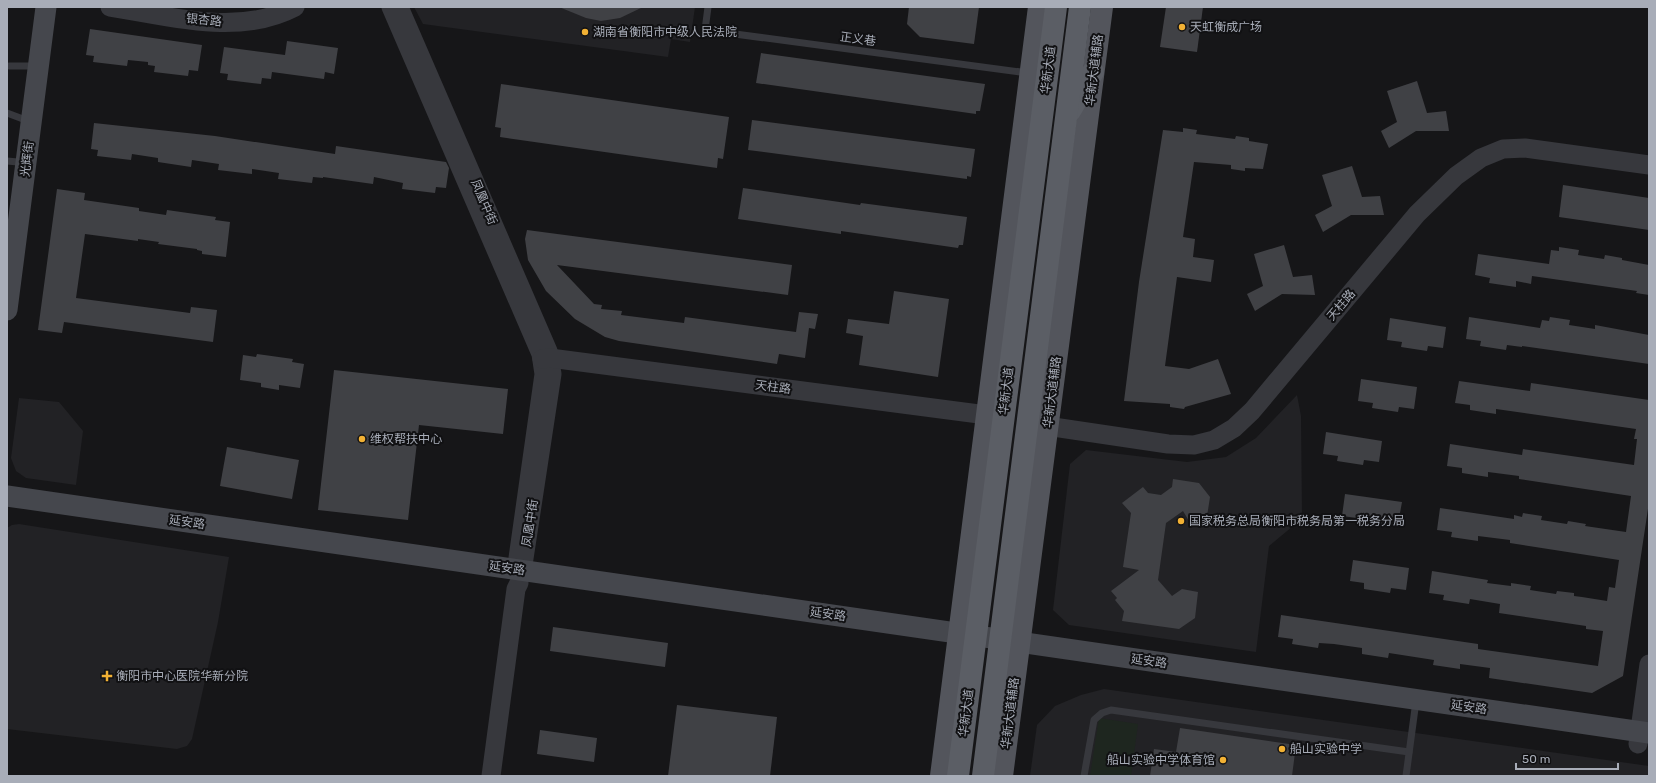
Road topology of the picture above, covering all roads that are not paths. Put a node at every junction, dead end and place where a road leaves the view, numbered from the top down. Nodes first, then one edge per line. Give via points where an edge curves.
1 (37, 7) edge
2 (46, 7) edge
3 (110, 7) edge
4 (295, 7) edge
5 (391, 7) edge
6 (399, 7) edge
7 (708, 7) edge
8 (1039, 7) edge
9 (1056, 7) edge
10 (1080, 7) edge
11 (1102, 7) edge
12 (13, 66) edge
13 (1093, 72) junction
14 (1031, 73) junction
15 (15, 116) edge
16 (1065, 119) junction
17 (12, 161) edge
18 (1649, 165) edge
19 (7, 244) edge
20 (7, 310) edge
21 (546, 358) junction
22 (995, 416) junction
23 (1037, 424) junction
24 (7, 496) edge
25 (7, 509) edge
26 (519, 576) junction
27 (966, 641) junction
28 (1009, 647) junction
29 (1649, 664) edge
30 (1415, 706) junction
31 (1644, 739) edge
32 (1409, 752) junction
33 (491, 776) edge
34 (499, 776) edge
35 (941, 776) edge
36 (958, 776) edge
37 (983, 776) edge
38 (1002, 776) edge
39 (1084, 776) edge
40 (1406, 776) edge

1 - 12 main road, 光辉街
2 - 20 main road, 光辉街
3 - 4 street, 银杏路 via 215,23 254,21 279,15
5 - 21 street, 凤凰中街
6 - 21 street, 凤凰中街 via 545,344
7 - 14 lane, 正义巷 via 705,30
8 - 14 main road
9 - 22 highway, 华新大道
10 - 16 highway, 华新大道
11 - 13 main road, 华新大道辅路
12 - 15 main road, 光辉街
13 - 16 highway
13 - 23 main road, 华新大道辅路
14 - 22 main road
15 - 17 main road, 光辉街
16 - 23 highway, 华新大道
17 - 19 main road, 光辉街
18 - 23 street, 天柱路 via 1525,148 1503,149 1481,158 1456,176 1417,214 1252,411 1234,428 1214,440 1194,445 1168,444
21 - 22 street, 天柱路
21 - 26 street, 凤凰中街 via 517,565
22 - 27 highway, 华新大道
23 - 28 highway, 华新大道
24 - 26 main road, 延安路
25 - 26 main road, 延安路
26 - 27 main road, 延安路
26 - 33 street, 凤凰中街
26 - 34 street, 凤凰中街 via 521,590
27 - 28 main road, 延安路
27 - 35 main road
27 - 36 highway, 华新大道
28 - 30 main road, 延安路
28 - 37 highway, 华新大道
28 - 38 main road, 华新大道辅路
29 - 31 street
30 - 31 main road, 延安路
30 - 32 lane
32 - 39 lane via 1111,710 1094,720
32 - 40 lane

